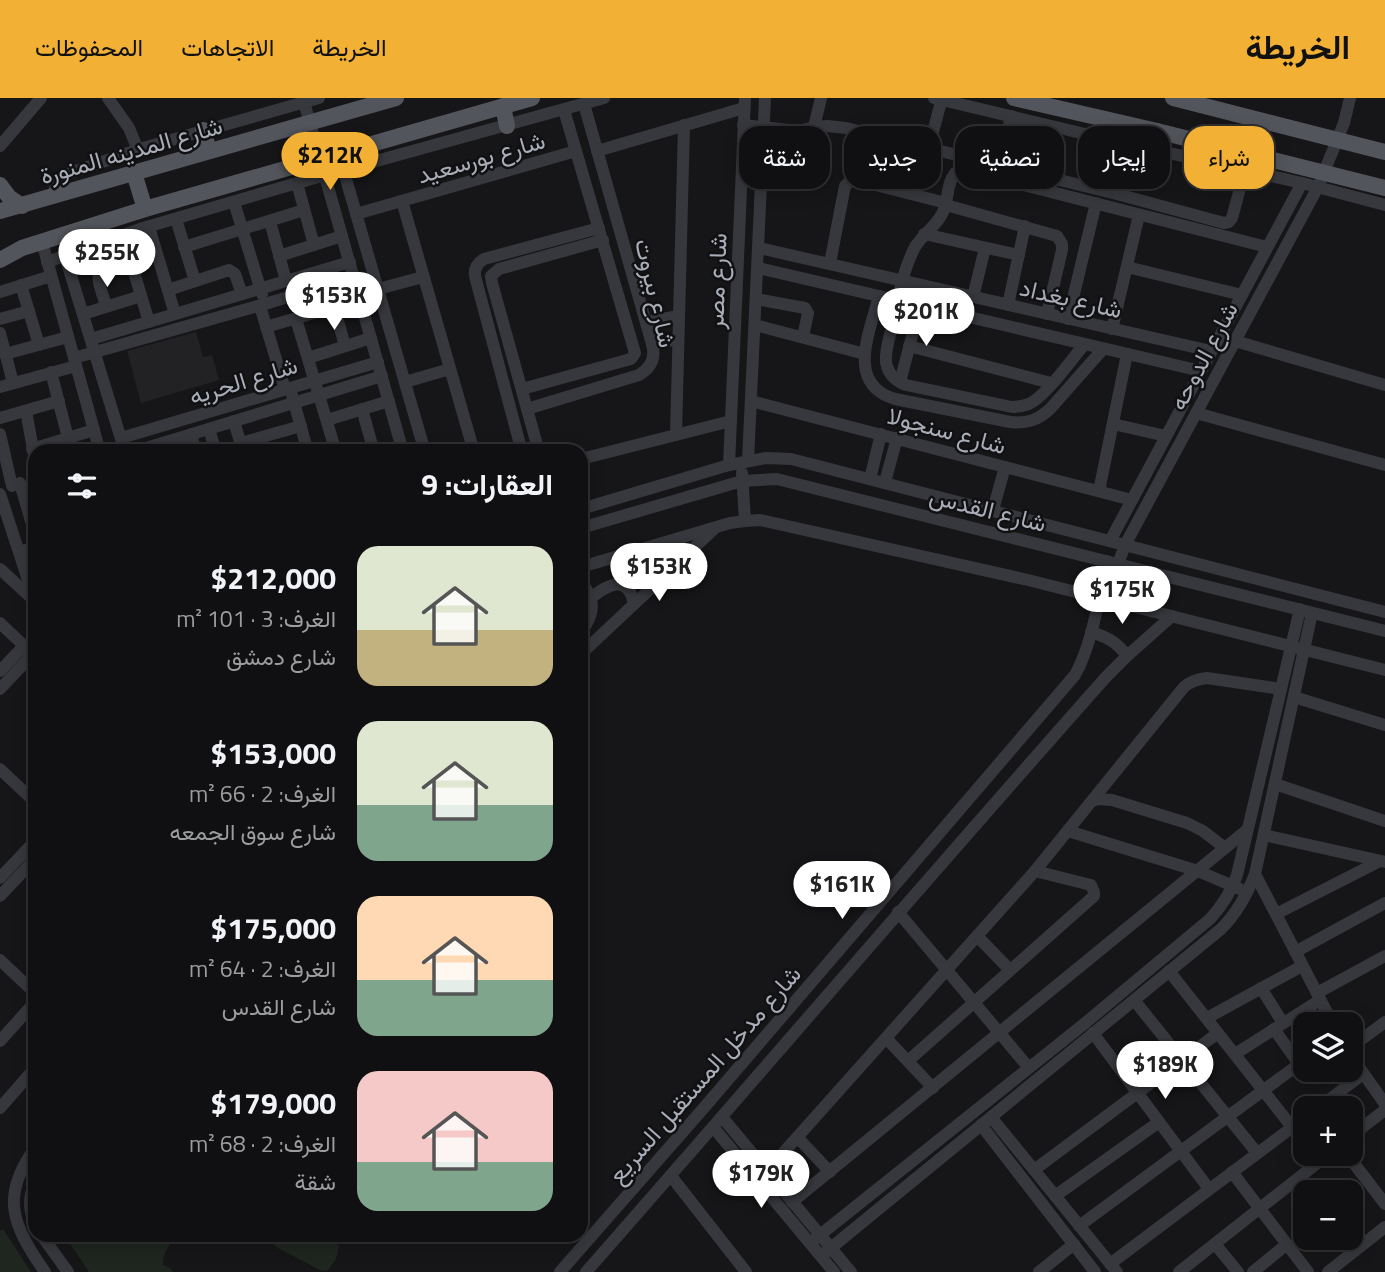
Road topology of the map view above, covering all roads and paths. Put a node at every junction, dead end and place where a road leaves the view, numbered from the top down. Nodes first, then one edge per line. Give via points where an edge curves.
1 (41, 98) edge
2 (108, 98) edge
3 (319, 98) edge
4 (396, 98) edge
5 (532, 98) edge
6 (604, 98) edge
7 (765, 98) edge
8 (821, 98) edge
9 (1014, 98) edge
10 (1173, 98) edge
11 (1350, 98) edge
12 (939, 99) edge
13 (304, 102) junction
14 (744, 103) edge
15 (1059, 103) edge
16 (584, 104) junction
17 (503, 106) junction
18 (564, 110) junction
19 (1012, 116) junction
20 (310, 122) junction
21 (684, 125) junction
22 (743, 125) junction
23 (507, 126) junction
24 (753, 126) edge
25 (763, 126) edge
26 (814, 126) edge
27 (933, 126) edge
28 (1010, 126) edge
29 (1140, 126) edge
30 (203, 130) junction
31 (1078, 132) edge
32 (1170, 135) edge
33 (1337, 140) junction
34 (0, 146) edge
35 (138, 150) junction
36 (209, 151) junction
37 (1385, 152) edge
38 (598, 155) junction
39 (320, 158) junction
40 (578, 158) junction
41 (344, 172) junction
42 (134, 173) junction
43 (326, 176) junction
44 (1274, 177) edge
45 (1321, 179) junction
46 (1064, 181) edge
47 (297, 183) junction
48 (1302, 183) junction
49 (0, 185) edge
50 (1385, 188) edge
51 (760, 189) edge
52 (1118, 189) edge
53 (1240, 189) edge
54 (1117, 194) junction
55 (51, 198) junction
56 (402, 201) junction
57 (234, 202) junction
58 (166, 203) junction
59 (946, 204) junction
60 (1096, 204) junction
61 (1385, 205) edge
62 (22, 206) junction
63 (145, 209) junction
64 (304, 210) junction
65 (0, 211) edge
66 (356, 214) junction
67 (1139, 215) junction
68 (173, 220) junction
69 (270, 221) junction
70 (1025, 226) junction
71 (149, 227) junction
72 (242, 229) junction
73 (601, 234) junction
74 (924, 234) junction
75 (342, 236) junction
76 (42, 242) junction
77 (314, 245) junction
78 (184, 247) junction
79 (1267, 247) junction
80 (758, 248) junction
81 (985, 248) junction
82 (156, 250) junction
83 (626, 252) junction
84 (1019, 255) junction
85 (65, 256) junction
86 (279, 256) junction
87 (608, 257) junction
88 (130, 259) junction
89 (0, 260) edge
90 (47, 262) junction
91 (350, 262) junction
92 (830, 263) junction
93 (1127, 267) junction
94 (758, 268) junction
95 (51, 276) junction
96 (354, 277) junction
97 (424, 277) junction
98 (194, 281) junction
99 (286, 281) junction
100 (903, 281) junction
101 (21, 285) junction
102 (328, 285) junction
103 (260, 289) junction
104 (377, 289) junction
105 (168, 290) junction
106 (0, 292) edge
107 (242, 294) junction
108 (1242, 295) junction
109 (141, 296) junction
110 (879, 296) junction
111 (973, 297) junction
112 (756, 299) junction
113 (897, 300) junction
114 (382, 303) junction
115 (208, 304) junction
116 (262, 305) junction
117 (1008, 305) junction
118 (106, 306) junction
119 (641, 306) junction
120 (920, 306) junction
121 (334, 307) junction
122 (363, 309) junction
123 (1031, 310) junction
124 (29, 311) junction
125 (624, 311) junction
126 (83, 314) junction
127 (175, 314) junction
128 (1047, 314) junction
129 (679, 316) junction
130 (296, 318) junction
131 (1068, 318) junction
132 (0, 319) edge
133 (212, 319) junction
134 (149, 322) junction
135 (646, 322) junction
136 (755, 324) junction
137 (266, 327) junction
138 (1112, 329) junction
139 (1026, 330) junction
140 (0, 333) edge
141 (68, 337) junction
142 (803, 337) junction
143 (371, 338) junction
144 (678, 339) junction
145 (1235, 341) junction
146 (652, 344) junction
147 (39, 345) junction
148 (1084, 345) junction
149 (93, 346) junction
150 (345, 346) junction
151 (909, 346) junction
152 (1103, 349) junction
153 (1211, 351) junction
154 (5, 354) junction
155 (865, 354) junction
156 (1127, 354) junction
157 (308, 358) junction
158 (75, 362) junction
159 (378, 362) junction
160 (450, 369) junction
161 (51, 372) junction
162 (1199, 374) junction
163 (382, 376) junction
164 (315, 380) junction
165 (405, 382) junction
166 (900, 382) junction
167 (1051, 383) junction
168 (1212, 383) junction
169 (6, 385) edge
170 (1385, 385) edge
171 (287, 389) junction
172 (522, 389) junction
173 (319, 395) junction
174 (59, 401) junction
175 (388, 401) junction
176 (751, 401) junction
177 (240, 403) junction
178 (294, 403) junction
179 (1020, 407) junction
180 (362, 409) junction
181 (527, 409) junction
182 (26, 411) junction
183 (1196, 414) junction
184 (0, 418) edge
185 (239, 419) junction
186 (327, 419) junction
187 (731, 421) junction
188 (1021, 423) junction
189 (1113, 424) junction
190 (301, 426) junction
191 (209, 429) junction
192 (94, 430) junction
193 (0, 434) edge
194 (191, 434) junction
195 (881, 434) junction
196 (676, 435) junction
197 (1166, 436) junction
198 (68, 438) junction
199 (121, 438) junction
200 (897, 438) junction
201 (32, 444) edge
202 (56, 444) edge
203 (98, 444) edge
204 (123, 444) edge
205 (173, 444) edge
206 (194, 444) edge
207 (214, 444) edge
208 (242, 444) edge
209 (250, 444) edge
210 (306, 444) edge
211 (334, 444) edge
212 (372, 444) edge
213 (401, 444) edge
214 (423, 444) edge
215 (472, 444) edge
216 (520, 444) edge
217 (537, 444) edge
218 (588, 457) edge
219 (791, 459) junction
220 (740, 463) junction
221 (1385, 465) edge
222 (1005, 467) junction
223 (870, 479) junction
224 (742, 481) junction
225 (788, 481) junction
226 (28, 482) edge
227 (885, 482) junction
228 (8, 489) edge
229 (1099, 491) junction
230 (937, 496) junction
231 (1132, 500) junction
232 (28, 507) edge
233 (588, 507) edge
234 (993, 510) junction
235 (932, 517) junction
236 (745, 520) junction
237 (588, 526) edge
238 (716, 528) junction
239 (1110, 541) junction
240 (1125, 545) junction
241 (28, 549) edge
242 (19, 552) junction
243 (1179, 558) junction
244 (1112, 562) junction
245 (588, 565) edge
246 (0, 569) edge
247 (1174, 578) junction
248 (26, 581) edge
249 (588, 591) edge
250 (1098, 597) junction
251 (591, 598) junction
252 (634, 604) junction
253 (1306, 611) junction
254 (1385, 612) edge
255 (1172, 616) junction
256 (0, 623) edge
257 (588, 623) edge
258 (1385, 631) edge
259 (1091, 632) junction
260 (1291, 646) junction
261 (588, 647) edge
262 (28, 649) edge
263 (1305, 649) junction
264 (28, 654) edge
265 (28, 656) edge
266 (1127, 656) junction
267 (1385, 670) edge
268 (0, 671) edge
269 (0, 689) edge
270 (1281, 689) junction
271 (1294, 698) junction
272 (1385, 725) edge
273 (0, 769) edge
274 (1275, 784) junction
275 (28, 795) edge
276 (1092, 801) junction
277 (1385, 821) edge
278 (1247, 830) junction
279 (1068, 831) junction
280 (1264, 835) junction
281 (1225, 848) junction
282 (1382, 862) edge
283 (28, 863) edge
284 (28, 864) edge
285 (1035, 871) junction
286 (1198, 871) junction
287 (1255, 874) junction
288 (0, 878) edge
289 (1233, 886) junction
290 (1247, 893) junction
291 (0, 896) edge
292 (1385, 903) edge
293 (898, 912) junction
294 (1276, 914) junction
295 (977, 936) junction
296 (1295, 952) junction
297 (1385, 956) edge
298 (0, 960) edge
299 (1302, 966) junction
300 (1010, 970) junction
301 (947, 971) junction
302 (1160, 974) junction
303 (28, 986) edge
304 (1261, 988) junction
305 (1319, 997) junction
306 (1133, 1000) junction
307 (974, 1003) junction
308 (28, 1010) edge
309 (1327, 1012) edge
310 (1207, 1018) junction
311 (1385, 1022) edge
312 (1279, 1026) junction
313 (999, 1033) junction
314 (1219, 1033) junction
315 (1093, 1034) junction
316 (886, 1038) junction
317 (1363, 1038) edge
318 (0, 1041) edge
319 (1293, 1047) edge
320 (1235, 1054) junction
321 (1182, 1060) junction
322 (908, 1061) junction
323 (1028, 1068) junction
324 (1293, 1068) edge
325 (1363, 1074) edge
326 (28, 1076) edge
327 (1385, 1078) edge
328 (1352, 1082) edge
329 (933, 1088) junction
330 (1373, 1088) junction
331 (1263, 1090) junction
332 (1137, 1093) junction
333 (1334, 1096) edge
334 (1385, 1107) edge
335 (0, 1108) edge
336 (702, 1110) junction
337 (1228, 1116) junction
338 (986, 1121) junction
339 (717, 1122) junction
340 (1159, 1122) junction
341 (1363, 1126) edge
342 (1292, 1127) joint
343 (799, 1138) junction
344 (1181, 1151) junction
345 (1257, 1153) junction
346 (28, 1155) edge
347 (1314, 1166) edge
348 (1356, 1166) edge
349 (1034, 1170) junction
350 (767, 1171) junction
351 (901, 1171) junction
352 (830, 1172) junction
353 (1232, 1172) junction
354 (671, 1176) junction
355 (910, 1182) junction
356 (1209, 1189) junction
357 (1055, 1196) junction
358 (792, 1202) junction
359 (1385, 1204) edge
360 (1260, 1209) junction
361 (1079, 1226) junction
362 (1385, 1227) edge
363 (816, 1239) junction
364 (588, 1240) edge
365 (46, 1242) edge
366 (586, 1242) edge
367 (1073, 1244) junction
368 (1215, 1244) junction
369 (1287, 1244) junction
370 (826, 1251) junction
371 (1113, 1268) edge
372 (740, 1270) edge
373 (45, 1272) edge
374 (68, 1272) edge
375 (560, 1272) edge
376 (586, 1272) edge
377 (834, 1272) edge
378 (851, 1272) edge
379 (1039, 1272) edge
380 (1095, 1272) edge
381 (1179, 1272) edge
382 (1238, 1272) edge
383 (1253, 1272) edge
384 (1308, 1272) edge
385 (1328, 1272) edge

1 - 34 street
2 - 35 street
3 - 13 street
4 - 20 main road, شارع المدينه المنورة
5 - 17 main road
6 - 16 street
7 - 25 street, شارع مصر
8 - 26 street
9 - 15 main road
10 - 33 main road
11 - 33 street, شارع الدوحه
12 - 19 street
12 - 27 street
13 - 20 street
13 - 30 street
14 - 21 street
14 - 22 street, شارع مصر
15 - 29 main road
16 - 18 street
16 - 38 street, شارع بيروت
17 - 23 main road
17 - 39 main road
18 - 23 street
18 - 40 street, شارع بيروت
19 - 28 street
19 - 31 street
20 - 36 main road, شارع المدينه المنورة
20 - 39 street
21 - 38 street
21 - 129 street
22 - 24 street
22 - 187 street, شارع مصر
23 - 41 street
30 - 35 street
30 - 36 main road
32 - 45 main road
33 - 37 main road
33 - 45 street, شارع الدوحه
35 - 55 street via 67,174 58,181
36 - 42 main road, شارع المدينه المنورة
38 - 40 street, شارع بورسعيد
38 - 83 street, شارع بيروت
39 - 43 street
39 - 58 main road
40 - 56 street, شارع بورسعيد
40 - 73 street, شارع بيروت
41 - 43 street
41 - 66 street
42 - 55 main road, شارع المدينه المنورة
42 - 63 main road
43 - 47 street
43 - 75 street
44 - 48 street
45 - 48 street
45 - 50 main road
45 - 61 street
45 - 145 street, شارع الدوحه
46 - 54 street
47 - 57 street
47 - 64 street
48 - 79 street, شارع الدوحه
49 - 62 main road
51 - 80 street, شارع مصر
52 - 54 street
53 - 54 street via 1232,218 1226,223
55 - 62 main road, شارع المدينه المنورة
56 - 66 street, شارع بورسعيد
56 - 97 street
57 - 68 street
57 - 72 street
58 - 63 main road
58 - 68 main road
59 - 60 street via 952,177 965,170
59 - 70 street
59 - 74 street
59 - 92 street via 850,181 845,186
60 - 67 street
60 - 131 street
62 - 65 main road, شارع المدينه المنورة
63 - 76 main road
64 - 69 street
64 - 77 street
66 - 104 street
67 - 79 street
67 - 93 street
68 - 71 street
68 - 78 street
69 - 72 street
69 - 86 street
70 - 84 street
70 - 128 street via 1052,233 1062,244
71 - 82 street
71 - 85 street
72 - 78 street
72 - 103 street
73 - 87 street, شارع بيروت
73 - 172 street via 499,269 491,276
73 - 216 street via 484,259 475,270
74 - 81 street
74 - 100 street
75 - 77 street
75 - 91 street
76 - 89 main road
76 - 90 street
77 - 86 street
78 - 98 street
79 - 108 street, شارع الدوحه
80 - 92 street, شارع بغداد
80 - 94 street, شارع مصر
81 - 84 street
81 - 111 street
82 - 88 street
82 - 105 street
83 - 87 street
83 - 119 street, شارع بيروت
84 - 117 street
85 - 90 street
85 - 126 street
86 - 99 street
87 - 125 street, شارع بيروت
88 - 109 street
88 - 118 street via 99,272
90 - 95 street
91 - 96 street
91 - 99 street
92 - 100 street, شارع بغداد
93 - 108 street
93 - 138 street
94 - 110 street, شارع بغداد
94 - 112 street, شارع مصر
95 - 101 street
95 - 141 street
96 - 102 street
96 - 122 street
97 - 104 street
97 - 160 street
98 - 105 street
98 - 107 street via 232,271
99 - 103 street
100 - 111 street, شارع بغداد
100 - 113 street
101 - 106 street
101 - 124 street
102 - 116 street
102 - 121 street
103 - 107 street
103 - 116 street
104 - 114 street
105 - 127 street
107 - 115 street
108 - 153 street, شارع الدوحه
109 - 118 street
109 - 134 street
110 - 113 street, شارع بغداد
110 - 155 street
111 - 117 street, شارع بغداد
112 - 136 street, شارع مصر
112 - 142 street via 804,308 808,313
113 - 120 street, شارع بغداد
113 - 166 street via 886,364
114 - 122 street
114 - 165 street
115 - 127 street
115 - 133 street
116 - 133 street
116 - 137 street
117 - 123 street, شارع بغداد
118 - 126 street
119 - 125 street
119 - 135 street, شارع بيروت
120 - 139 street, شارع بغداد
120 - 151 street
121 - 130 street
121 - 150 street
122 - 143 street
123 - 128 street, شارع بغداد
123 - 139 street
124 - 132 street
124 - 147 street
125 - 172 street, شارع بيروت via 635,349 631,359
126 - 149 street
127 - 134 street
128 - 131 street, شارع بغداد
129 - 135 street
129 - 144 street
130 - 137 street
130 - 157 street
131 - 138 street, شارع بغداد
133 - 149 street
134 - 149 street
135 - 146 street, شارع بيروت
136 - 142 street
136 - 176 street, شارع مصر
137 - 171 street
138 - 153 street, شارع بغداد
139 - 148 street, شارع بغداد
140 - 154 street
141 - 147 street
141 - 158 street
142 - 155 street
143 - 150 street
143 - 159 street
144 - 146 street
144 - 196 street
145 - 168 street, شارع الدوحه
145 - 170 street
146 - 181 street, شارع بيروت via 651,365 639,375
147 - 154 street
148 - 152 street, شارع بغداد
148 - 167 street
149 - 158 street
149 - 199 street
150 - 157 street
151 - 166 street
151 - 167 street
152 - 156 street, شارع بغداد
152 - 188 street via 1042,417
153 - 162 street, شارع الدوحه
154 - 169 street
155 - 188 street via 868,378 887,396
156 - 162 street, شارع بغداد
156 - 189 street
157 - 164 street
158 - 161 street
158 - 192 street
159 - 163 street
159 - 164 street, شارع الحريه
160 - 165 street
160 - 215 street
161 - 169 street
161 - 174 street
162 - 168 street, شارع بغداد
162 - 197 street, شارع الدوحه
163 - 173 street, شارع الحريه
163 - 175 street
164 - 171 street, شارع الحريه
164 - 173 street
165 - 214 street
166 - 179 street
167 - 179 street
168 - 183 street, شارع الدوحه
171 - 177 street, شارع الحريه
171 - 178 street
172 - 181 street
173 - 178 street, شارع الحريه
173 - 186 street
174 - 182 street
174 - 198 street
175 - 180 street
175 - 213 street
176 - 195 street, شارع سنجولا
176 - 220 street, شارع مصر
177 - 185 street
177 - 199 street, شارع الحريه
178 - 185 street, شارع الحريه
178 - 190 street
179 - 188 street
180 - 186 street
180 - 212 street
181 - 217 street
182 - 184 street
182 - 201 street
183 - 221 street
183 - 240 street, شارع الدوحه
185 - 191 street, شارع الحريه
185 - 208 street
186 - 211 street
187 - 196 street
187 - 220 street, شارع مصر
189 - 197 street
189 - 229 street
190 - 209 street
190 - 210 street
191 - 194 street, شارع الحريه
191 - 207 street
192 - 198 street
192 - 203 street
193 - 228 street
194 - 205 street, شارع الحريه
194 - 206 street
195 - 200 street, شارع سنجولا
195 - 223 street
196 - 218 street
197 - 231 street, شارع الدوحه
198 - 202 street
199 - 204 street
200 - 222 street, شارع سنجولا
200 - 227 street
219 - 220 street
219 - 223 street
219 - 225 street
220 - 224 street
220 - 233 street
222 - 229 street, شارع سنجولا
222 - 234 street
223 - 227 street
224 - 225 street, شارع القدس
224 - 236 street
224 - 237 street, شارع القدس
225 - 235 street, شارع القدس
226 - 228 street
227 - 230 street
228 - 232 street
228 - 242 street
229 - 231 street, شارع سنجولا
230 - 234 street
230 - 235 street
231 - 239 street, شارع الدوحه
234 - 239 street
235 - 244 street, شارع القدس
236 - 238 street
236 - 250 street
238 - 245 street
238 - 252 street
239 - 240 street
240 - 243 street
240 - 244 street, شارع الدوحه
241 - 242 street
242 - 248 street
243 - 247 street
243 - 254 street
244 - 247 street, شارع القدس
244 - 250 street, شارع مدخل المستقبل السريع
246 - 248 street
247 - 253 street, شارع القدس
249 - 251 street
250 - 255 street
250 - 259 street, شارع مدخل المستقبل السريع
251 - 252 street via 615,584 629,590
251 - 257 street
252 - 261 street
253 - 258 street, شارع القدس
253 - 260 street
253 - 263 street
255 - 260 street
255 - 266 street, شارع مدخل المستقبل السريع
256 - 262 street
259 - 266 street via 1110,638
259 - 336 street, شارع مدخل المستقبل السريع via 1083,661 1066,686
260 - 263 street
260 - 270 street
263 - 267 street
263 - 271 street
264 - 268 street
265 - 269 street
266 - 293 street, شارع مدخل المستقبل السريع
270 - 276 street via 1208,678 1191,681
270 - 278 street
271 - 272 street
271 - 274 street
273 - 275 street
274 - 277 street
274 - 280 street
276 - 279 street
276 - 281 street via 1112,800 1187,822
278 - 281 street
278 - 289 street
279 - 285 street
279 - 286 street
280 - 282 street
280 - 287 street
281 - 286 street
282 - 294 street
283 - 288 street
284 - 291 street
285 - 295 street
285 - 300 street via 1091,885 1094,896
286 - 289 street
286 - 313 street
287 - 290 street
287 - 294 street
289 - 290 street
289 - 302 street via 1223,904
290 - 302 street via 1221,929
292 - 296 street
293 - 301 street
293 - 339 street, شارع مدخل المستقبل السريع
294 - 296 street
295 - 300 street
295 - 301 street
296 - 299 street
297 - 305 street
298 - 303 street
299 - 304 street
299 - 305 street
300 - 307 street
301 - 307 street
301 - 316 street
302 - 306 street
302 - 310 street
302 - 323 street
304 - 310 street
304 - 312 street
305 - 309 street
305 - 312 street
306 - 315 street
306 - 321 street
307 - 313 street
307 - 322 street
308 - 318 street
310 - 314 street
311 - 317 street
312 - 319 street
312 - 320 street
313 - 323 street
313 - 329 street
314 - 320 street
314 - 321 street
315 - 332 street
315 - 338 street
316 - 322 street
316 - 343 street
320 - 331 street
321 - 332 street
321 - 337 street
322 - 329 street
323 - 351 street
324 - 331 street
325 - 330 street
326 - 335 street
327 - 330 street
328 - 333 street
329 - 352 street
330 - 334 street
331 - 337 street
331 - 342 street
332 - 340 street
332 - 349 street
334 - 341 street
336 - 339 street
336 - 364 street, شارع مدخل المستقبل السريع
337 - 344 street
337 - 345 street
338 - 349 street
338 - 355 street
338 - 367 street
339 - 350 street
339 - 354 street, شارع مدخل المستقبل السريع
339 - 363 street
340 - 344 street
340 - 357 street
342 - 345 street
343 - 350 street
343 - 352 street
344 - 356 street
344 - 361 street
345 - 353 street
346 - 373 street via 5,1187 7,1204 12,1224
347 - 360 street
348 - 359 street
349 - 357 street
350 - 358 street
351 - 355 street
351 - 363 street
352 - 358 street
353 - 356 street
353 - 360 street
354 - 372 street
354 - 376 street, شارع مدخل المستقبل السريع
355 - 370 street
356 - 371 street
357 - 361 street
358 - 363 street
360 - 368 street
360 - 369 street
361 - 371 street
362 - 385 street
363 - 370 street
365 - 374 street
366 - 375 street, شارع مدخل المستقبل السريع
367 - 379 street
367 - 380 street
368 - 381 street
368 - 382 street
369 - 383 street
369 - 384 street
370 - 377 street
370 - 378 street

